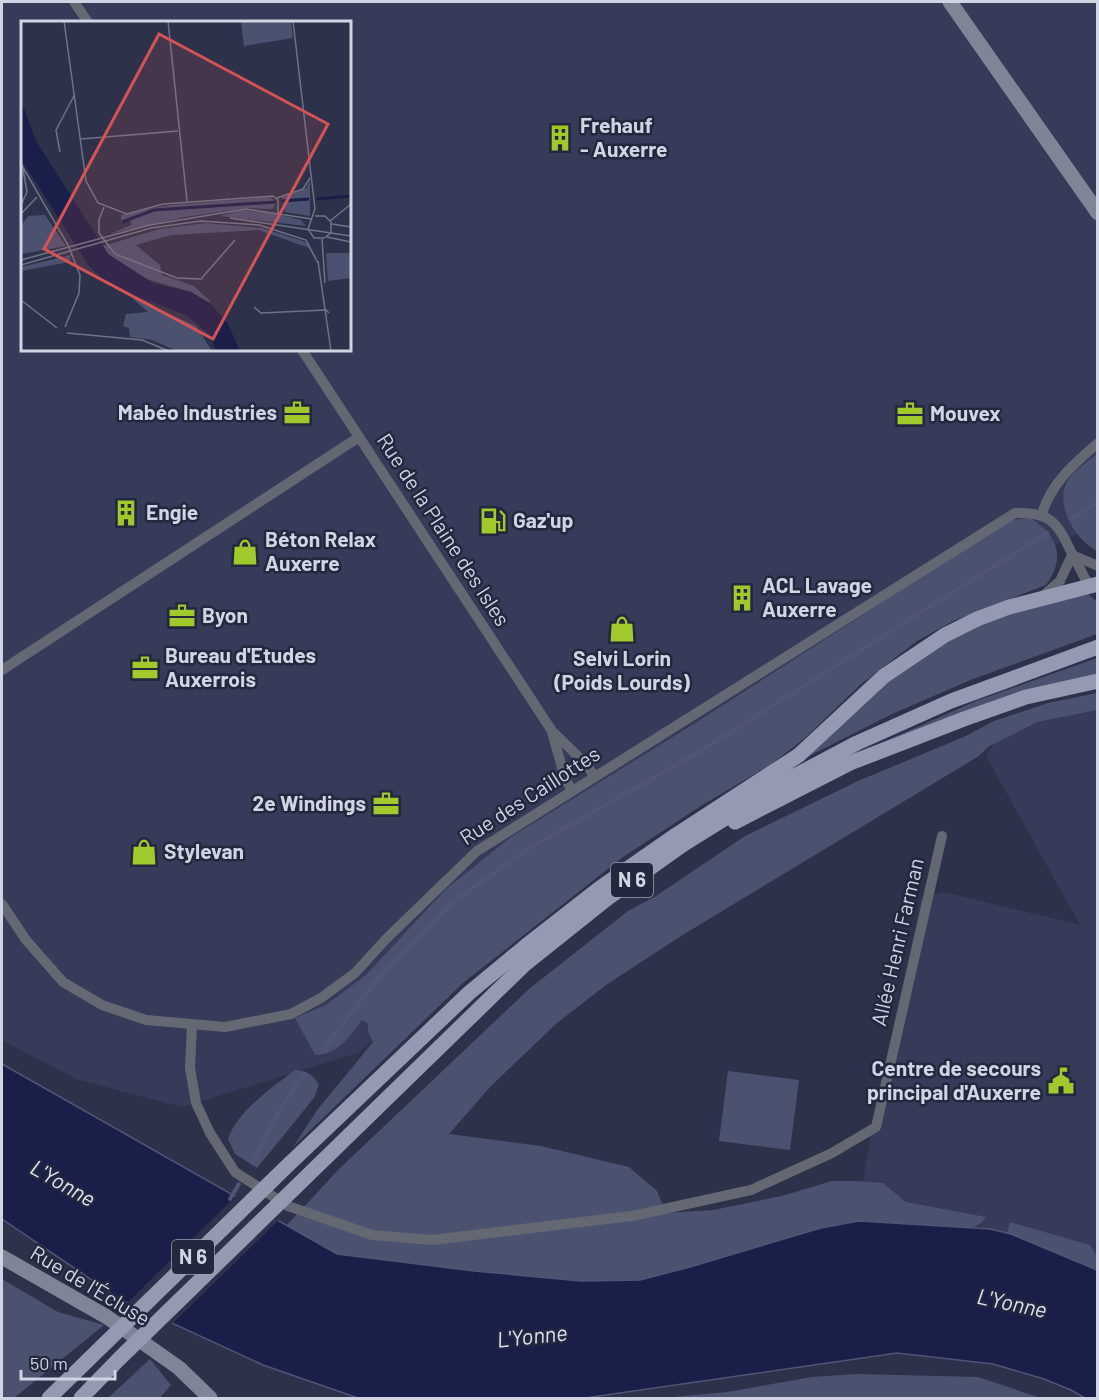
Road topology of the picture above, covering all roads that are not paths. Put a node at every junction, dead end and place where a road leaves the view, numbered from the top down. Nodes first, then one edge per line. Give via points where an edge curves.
1 (74, 2) edge
2 (950, 2) edge
3 (87, 21) edge
4 (1098, 213) edge
5 (303, 351) edge
6 (359, 436) junction
7 (1098, 443) edge
8 (1042, 514) junction
9 (1072, 555) junction
10 (1098, 567) edge
11 (1095, 587) edge
12 (1041, 598) junction
13 (1098, 647) edge
14 (2, 670) edge
15 (1098, 681) edge
16 (552, 731) junction
17 (594, 776) junction
18 (793, 776) junction
19 (572, 790) junction
20 (703, 819) junction
21 (942, 836) dead end
22 (2, 904) edge
23 (484, 1002) junction
24 (192, 1025) junction
25 (2, 1257) edge
26 (47, 1398) edge
27 (81, 1398) edge
28 (210, 1398) edge

1 - 3 street
2 - 4 main road
5 - 6 street, Rue de la Plaine des Isles
6 - 14 street
6 - 16 street, Rue de la Plaine des Isles
7 - 8 street via 1061,477
8 - 9 street via 1054,521
8 - 17 street, Rue des Caillottes via 1015,513
9 - 10 street
9 - 11 street
9 - 12 street via 1060,581
11 - 12 main road
12 - 20 main road via 977,619 913,655 884,676 799,755
13 - 18 main road, N 6 via 951,701
15 - 23 main road via 1026,698 871,755 717,832 612,904
16 - 17 street, Rue de la Plaine des Isles
16 - 19 street, Rue de la Plaine des Isles
17 - 19 street, Rue des Caillottes
18 - 20 main road, N 6
18 - 23 main road, N 6 via 684,844 608,898
19 - 24 street, Rue des Caillottes via 477,851 355,973 321,998 291,1014 225,1027
20 - 26 main road, N 6 via 600,888 452,1010
21 - 24 street, Allée Henri Farman via 876,1127 832,1153 751,1190 621,1217 432,1240 372,1235 288,1206 235,1172 196,1103 190,1068
22 - 24 street, Rue des Caillottes via 26,940 63,982 102,1005 146,1020
23 - 27 main road, N 6
25 - 28 main road, Rue de l'Écluse via 106,1317 179,1368

